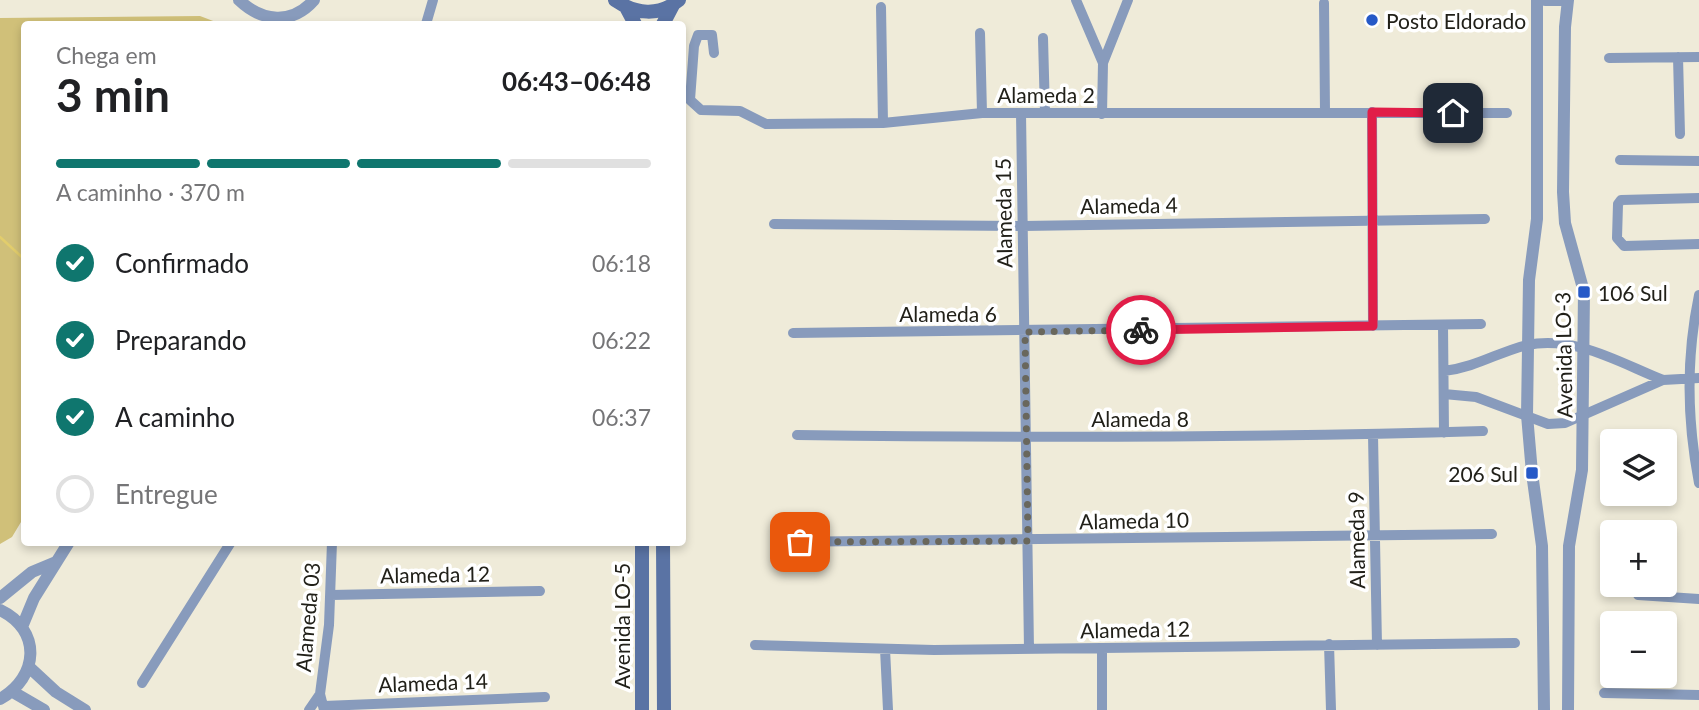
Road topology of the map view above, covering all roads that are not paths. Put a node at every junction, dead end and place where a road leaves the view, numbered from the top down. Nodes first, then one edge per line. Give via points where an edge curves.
1 (239, 0) edge
2 (314, 0) edge
3 (433, 0) edge
4 (1076, 0) edge
5 (1128, 0) edge
6 (1536, 0) edge
7 (1545, 0) edge
8 (1568, 0) edge
9 (676, 3) edge
10 (1324, 3) dead end
11 (621, 4) edge
12 (881, 7) dead end
13 (250, 10) junction
14 (304, 10) junction
15 (258, 21) edge
16 (298, 21) edge
17 (427, 21) edge
18 (633, 21) edge
19 (665, 21) edge
20 (980, 33) dead end
21 (1043, 38) dead end
22 (714, 53) dead end
23 (1678, 57) junction
24 (1699, 57) edge
25 (1609, 58) dead end
26 (1103, 64) junction
27 (1372, 112) junction
28 (982, 113) junction
29 (1021, 113) junction
30 (1045, 113) junction
31 (1325, 113) junction
32 (1507, 113) dead end
33 (1102, 114) junction
34 (883, 123) junction
35 (1680, 134) dead end
36 (1619, 160) dead end
37 (1699, 161) edge
38 (1699, 198) edge
39 (1485, 219) dead end
40 (1374, 220) junction
41 (774, 224) dead end
42 (1023, 226) junction
43 (1699, 244) edge
44 (1699, 295) edge
45 (1443, 324) junction
46 (1481, 324) dead end
47 (1373, 326) junction
48 (1025, 332) junction
49 (793, 333) dead end
50 (1527, 345) junction
51 (1583, 348) junction
52 (1444, 371) junction
53 (1694, 379) edge
54 (1662, 380) junction
55 (1444, 394) junction
56 (1527, 415) junction
57 (1583, 415) junction
58 (1483, 432) dead end
59 (1444, 433) junction
60 (797, 435) dead end
61 (1373, 435) junction
62 (1027, 438) junction
63 (1699, 483) edge
64 (1492, 534) dead end
65 (1376, 536) junction
66 (1028, 541) junction
67 (777, 542) dead end
68 (66, 546) edge
69 (228, 546) edge
70 (332, 546) edge
71 (642, 546) edge
72 (663, 546) edge
73 (56, 562) junction
74 (540, 591) dead end
75 (331, 595) junction
76 (1668, 597) edge
77 (0, 598) edge
78 (1699, 599) edge
79 (0, 610) edge
80 (22, 626) junction
81 (1516, 643) dead end
82 (1329, 644) junction
83 (755, 645) dead end
84 (1377, 645) junction
85 (885, 649) junction
86 (1029, 649) junction
87 (1102, 649) junction
88 (29, 667) junction
89 (142, 683) dead end
90 (13, 692) junction
91 (1604, 693) dead end
92 (320, 694) junction
93 (1699, 695) edge
94 (545, 697) dead end
95 (0, 699) edge
96 (324, 708) edge
97 (1103, 709) edge
98 (44, 710) edge
99 (85, 710) edge
100 (309, 710) edge
101 (642, 710) edge
102 (664, 710) edge
103 (887, 710) edge
104 (1331, 710) edge
105 (1544, 710) edge
106 (1568, 710) edge

1 - 13 street
2 - 14 street
3 - 17 street
4 - 26 street
5 - 26 street
6 - 50 street, Avenida LO-3 via 1538,219 1529,281
7 - 8 street
8 - 51 street, Avenida LO-3 via 1563,192 1565,223 1584,292
9 - 11 main road via 643,12
9 - 19 main road
10 - 31 street
11 - 18 main road
12 - 34 street
13 - 14 street via 277,19
13 - 15 street
14 - 16 street
20 - 28 street
21 - 30 street
22 - 34 street, Alameda 2 via 712,36 698,35 690,100 701,110 740,111 766,124
23 - 24 street
23 - 25 street
23 - 35 street
26 - 33 street
27 - 31 street, Alameda 2
27 - 32 street, Alameda 2
27 - 40 street
28 - 29 street, Alameda 2
28 - 34 street, Alameda 2
29 - 30 street, Alameda 2
29 - 42 street, Alameda 15
30 - 33 street, Alameda 2
31 - 33 street, Alameda 2
36 - 37 street
38 - 43 street via 1621,200 1618,204 1618,238 1624,246
39 - 40 street, Alameda 4
40 - 42 street, Alameda 4
40 - 47 street
41 - 42 street, Alameda 4
42 - 48 street, Alameda 15
44 - 53 street via 1693,329
45 - 46 street, Alameda 6
45 - 47 street, Alameda 6
45 - 52 street
47 - 48 street, Alameda 6
48 - 49 street, Alameda 6
48 - 62 street, Alameda 15
50 - 51 street via 1569,343
50 - 52 street
50 - 56 street, Avenida LO-3
51 - 54 street
51 - 57 street, Avenida LO-3
52 - 55 street
53 - 54 street
53 - 63 street via 1692,442
54 - 57 street
55 - 56 street via 1476,397
55 - 59 street
56 - 57 street via 1548,424
56 - 105 street, Avenida LO-3 via 1542,546
57 - 106 street, Avenida LO-3 via 1582,470 1569,546
58 - 59 street, Alameda 8
59 - 61 street, Alameda 8
60 - 62 street, Alameda 8
61 - 62 street, Alameda 8
61 - 65 street, Alameda 9
62 - 66 street, Alameda 15
64 - 65 street, Alameda 10
65 - 66 street, Alameda 10
65 - 84 street, Alameda 9
66 - 67 street, Alameda 10
66 - 86 street, Alameda 15
68 - 73 street
69 - 89 street
70 - 75 street, Alameda 03
71 - 101 main road, Avenida LO-5
72 - 102 main road, Avenida LO-5
73 - 77 street via 32,572
73 - 80 street
74 - 75 street, Alameda 12
75 - 92 street, Alameda 03
76 - 78 street
79 - 80 street
80 - 88 street via 30,646
81 - 84 street, Alameda 12
82 - 84 street, Alameda 12
82 - 87 street, Alameda 12
82 - 104 street
83 - 85 street, Alameda 12
85 - 86 street, Alameda 12
85 - 103 street
86 - 87 street, Alameda 12
87 - 97 street
88 - 90 street
88 - 99 street
90 - 95 street
90 - 98 street
91 - 93 street
92 - 96 street
92 - 100 street
94 - 96 street, Alameda 14

